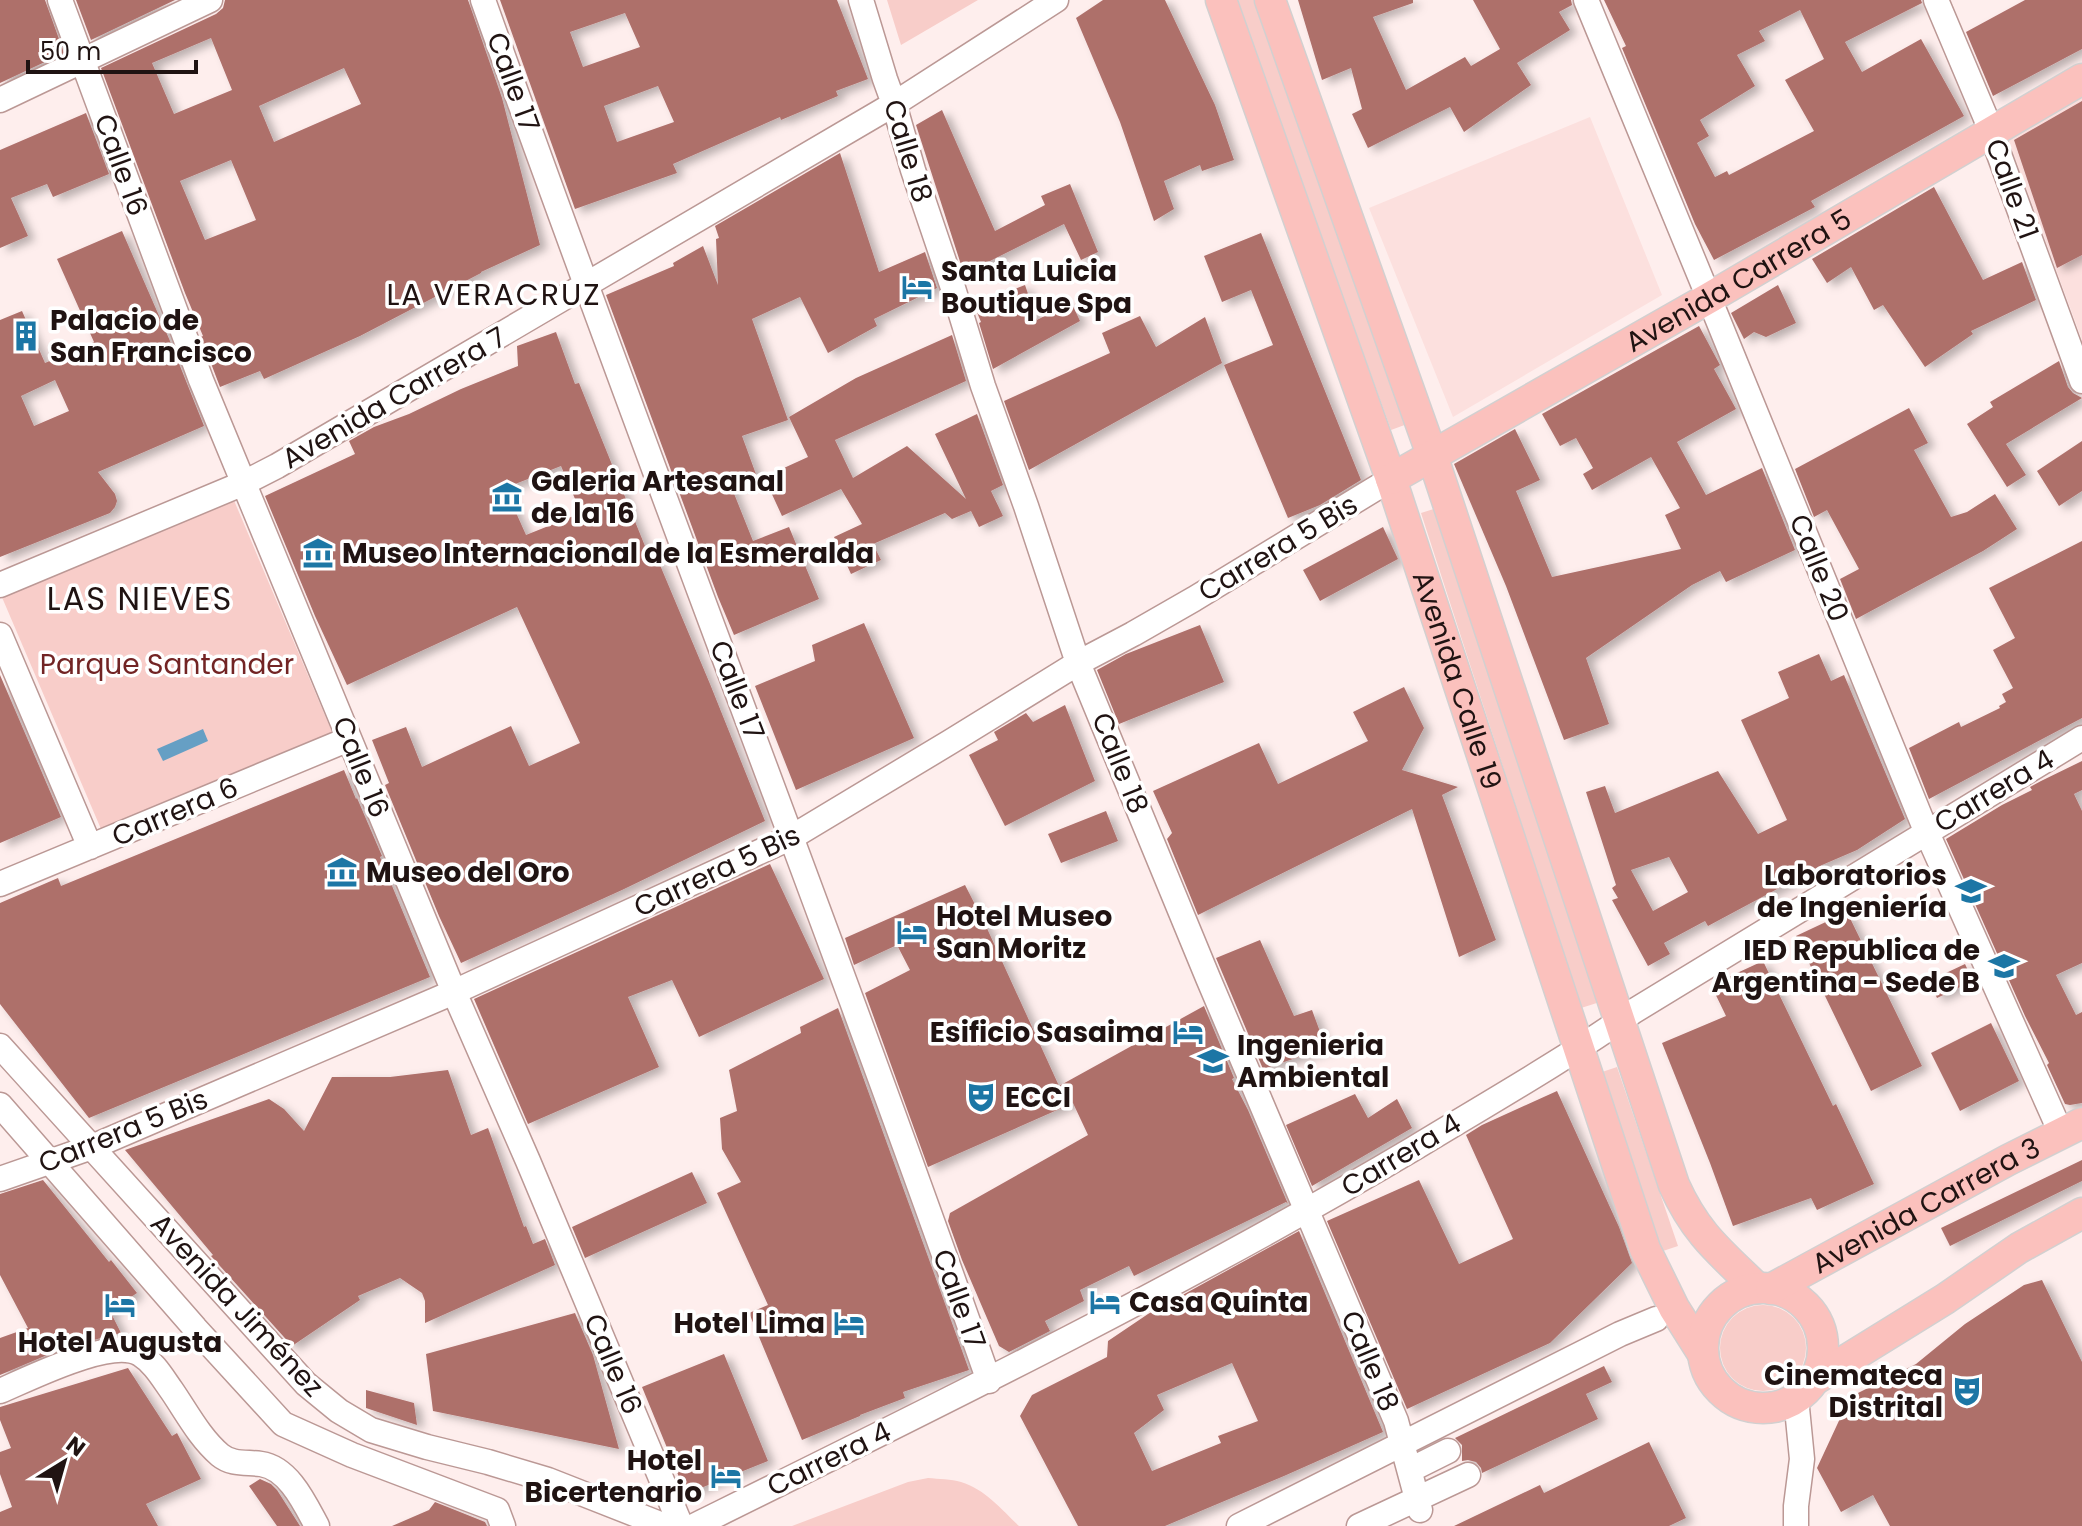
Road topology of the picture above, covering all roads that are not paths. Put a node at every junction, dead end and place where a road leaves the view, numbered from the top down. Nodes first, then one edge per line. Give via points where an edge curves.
1 (60, 0) edge
2 (210, 0) edge
3 (483, 0) edge
4 (861, 0) edge
5 (1056, 0) edge
6 (1221, 0) edge
7 (1270, 0) edge
8 (1586, 0) edge
9 (1936, 0) edge
10 (82, 60) junction
11 (2082, 79) edge
12 (0, 100) edge
13 (894, 104) junction
14 (1991, 132) junction
15 (585, 287) junction
16 (1709, 298) junction
17 (2082, 381) edge
18 (1432, 455) junction
19 (1391, 479) junction
20 (244, 483) junction
21 (0, 585) edge
22 (0, 635) edge
23 (1078, 663) junction
24 (2082, 738) edge
25 (349, 739) junction
26 (1927, 832) junction
27 (792, 837) junction
28 (90, 847) junction
29 (0, 884) edge
30 (454, 992) junction
31 (1620, 1021) junction
32 (0, 1046) edge
33 (1580, 1048) junction
34 (0, 1105) edge
35 (2071, 1128) edge
36 (92, 1147) junction
37 (50, 1162) junction
38 (0, 1179) edge
39 (1308, 1211) junction
40 (2082, 1213) edge
41 (1764, 1288) junction
42 (1656, 1319) dead end
43 (1703, 1354) junction
44 (989, 1381) junction
45 (1805, 1389) junction
46 (0, 1391) edge
47 (1399, 1432) junction
48 (1448, 1451) dead end
49 (1410, 1470) junction
50 (1468, 1475) dead end
51 (1419, 1505) junction
52 (317, 1526) edge
53 (503, 1526) edge
54 (665, 1526) edge
55 (681, 1526) edge
56 (694, 1526) edge
57 (1239, 1526) edge
58 (1359, 1526) edge
59 (1796, 1526) edge

1 - 10 street, Calle 16
2 - 10 street
3 - 15 street, Calle 17
4 - 13 street, Calle 18
5 - 13 street, Avenida Carrera 7
6 - 19 main road, Avenida Calle 19
7 - 18 main road, Avenida Calle 19
8 - 16 street, Calle 20
9 - 14 street, Calle 21
10 - 12 street
10 - 20 street, Calle 16
11 - 14 main road, Avenida Carrera 5
13 - 15 street, Avenida Carrera 7
13 - 23 street, Calle 18
14 - 16 main road, Avenida Carrera 5
14 - 17 street, Calle 21
15 - 20 street, Avenida Carrera 7
15 - 27 street, Calle 17
16 - 18 main road, Avenida Carrera 5
16 - 26 street, Calle 20
18 - 19 main road, Avenida Carrera 5
18 - 31 main road, Avenida Calle 19
19 - 23 street, Carrera 5 Bis
19 - 33 main road, Avenida Calle 19
20 - 21 street, Avenida Carrera 7
20 - 25 street, Calle 16
22 - 28 street
23 - 27 street, Carrera 5 Bis
23 - 39 street, Calle 18
24 - 26 street, Carrera 4
25 - 28 street, Carrera 6
25 - 30 street, Calle 16
26 - 31 street, Carrera 4
26 - 35 street, Calle 20
27 - 30 street, Carrera 5 Bis
27 - 44 street, Calle 17
28 - 29 street, Carrera 6
30 - 36 street, Carrera 5 Bis
30 - 55 street, Calle 16
31 - 33 street, Carrera 4
31 - 41 main road, Avenida Calle 19 via 1684,1206 1709,1242
32 - 36 street, Avenida Jiménez
33 - 39 street, Carrera 4
33 - 43 main road, Avenida Calle 19 via 1645,1249
34 - 37 street, Avenida Jiménez
35 - 41 main road, Avenida Carrera 3
36 - 37 street, Carrera 5 Bis
36 - 54 street, Avenida Jiménez via 306,1384 339,1411 371,1430 548,1480
37 - 38 street, Carrera 5 Bis
37 - 53 street, Avenida Jiménez via 283,1424 497,1510
39 - 44 street, Carrera 4
39 - 47 street, Calle 18
40 - 45 main road via 2019,1248
41 - 43 main road via 1734,1296 1718,1308 1704,1334
41 - 45 main road via 1799,1301 1817,1324 1819,1370
42 - 47 street
43 - 45 main road via 1720,1390 1752,1407 1771,1407
44 - 56 street, Carrera 4
45 - 59 street
46 - 52 street via 95,1353 137,1353 155,1366 206,1442 223,1458 263,1464 280,1474
47 - 49 street, Calle 18
47 - 57 street
48 - 49 street
49 - 51 street, Calle 18
50 - 51 street
51 - 58 street

